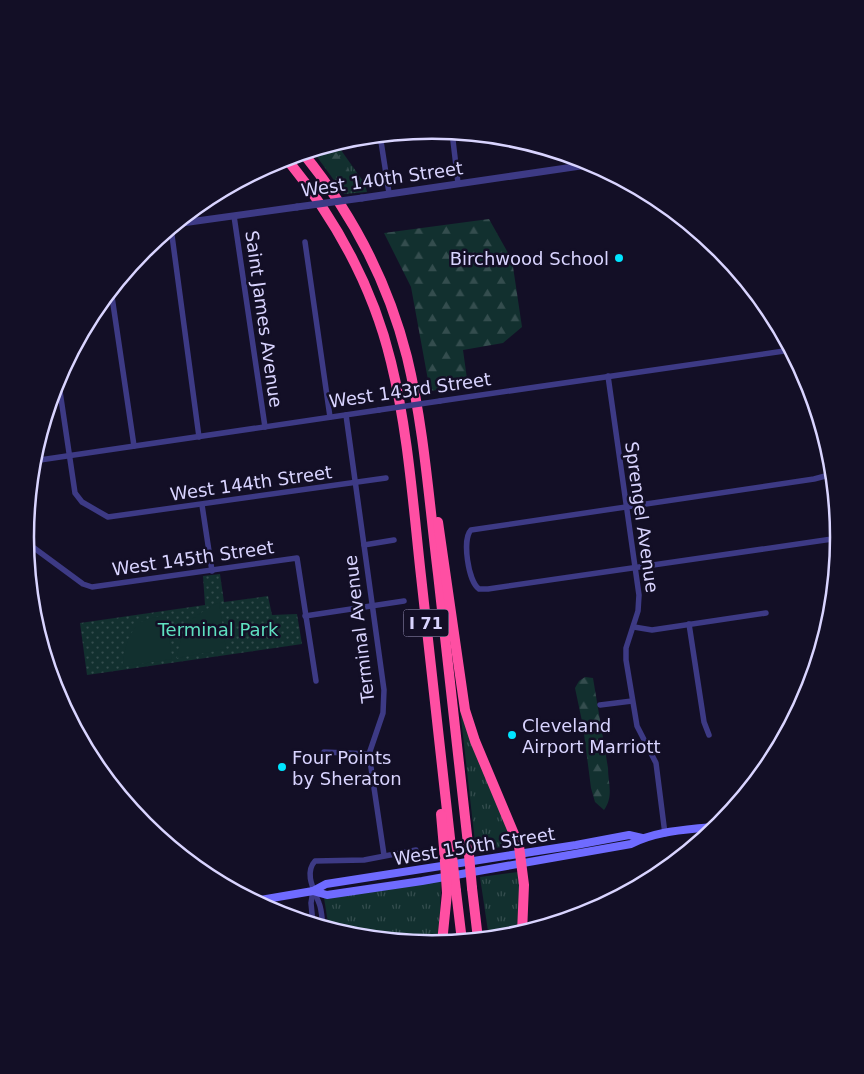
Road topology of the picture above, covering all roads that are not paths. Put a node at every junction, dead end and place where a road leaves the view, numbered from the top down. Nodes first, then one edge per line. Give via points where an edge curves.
1 (453, 140) edge
2 (381, 142) edge
3 (308, 159) edge
4 (291, 165) edge
5 (577, 166) edge
6 (458, 183) junction
7 (389, 193) junction
8 (234, 216) junction
9 (190, 221) edge
10 (172, 236) edge
11 (305, 242) dead end
12 (112, 300) edge
13 (784, 351) edge
14 (608, 376) junction
15 (60, 395) edge
16 (346, 415) junction
17 (330, 417) junction
18 (265, 427) junction
19 (199, 436) junction
20 (134, 446) junction
21 (68, 455) junction
22 (424, 455) junction
23 (41, 459) edge
24 (826, 476) edge
25 (386, 478) dead end
26 (355, 482) junction
27 (202, 505) junction
28 (626, 507) junction
29 (830, 539) edge
30 (394, 540) dead end
31 (364, 545) junction
32 (34, 548) edge
33 (634, 568) junction
34 (212, 571) junction
35 (404, 601) dead end
36 (373, 606) junction
37 (766, 613) dead end
38 (305, 616) junction
39 (689, 624) junction
40 (634, 627) junction
41 (316, 681) dead end
42 (632, 702) junction
43 (600, 705) dead end
44 (709, 735) dead end
45 (324, 752) dead end
46 (370, 754) junction
47 (702, 828) edge
48 (665, 834) junction
49 (416, 850) dead end
50 (384, 855) junction
51 (521, 859) junction
52 (313, 891) junction
53 (452, 892) junction
54 (267, 899) edge
55 (312, 917) edge
56 (322, 920) edge
57 (523, 925) edge
58 (477, 933) edge
59 (461, 934) edge
60 (444, 935) edge

1 - 6 street
2 - 7 street
3 - 22 highway, I 71 via 354,227 390,305 406,355
4 - 53 highway, bridge via 316,198 356,267 383,334 399,400 405,491
5 - 6 street, West 140th Street
6 - 7 street, West 140th Street
7 - 8 street, West 140th Street, bridge
8 - 9 street, West 140th Street
8 - 18 street, Saint James Avenue
10 - 19 street
11 - 17 street
12 - 20 street
13 - 14 street, West 143rd Street
14 - 16 street, West 143rd Street, bridge
14 - 28 street, Sprengel Avenue
15 - 21 street
16 - 17 street, West 143rd Street
16 - 26 street, Terminal Avenue
17 - 18 street, West 143rd Street
18 - 19 street, West 143rd Street
19 - 20 street, West 143rd Street
20 - 21 street, West 143rd Street
21 - 23 street, West 143rd Street
21 - 27 street, West 144th Street via 75,493 108,517
22 - 51 highway via 438,523 465,710 519,846
22 - 58 highway, I 71, bridge
24 - 28 street
25 - 26 street, West 144th Street
26 - 27 street, West 144th Street
26 - 31 street, Terminal Avenue
27 - 34 street
28 - 33 street, Sprengel Avenue
28 - 33 street via 470,530 466,545 475,586 488,589
29 - 33 street
30 - 31 street
31 - 36 street, Terminal Avenue
32 - 34 street, West 145th Street via 83,584 92,587
33 - 40 street, Sprengel Avenue via 639,596
34 - 38 street, West 145th Street via 297,558
35 - 36 street
36 - 38 street
36 - 46 street, Terminal Avenue via 384,690 383,713
37 - 39 street
38 - 41 street
39 - 40 street via 652,630
39 - 44 street via 704,722
40 - 42 street, Sprengel Avenue via 626,648
42 - 43 street
42 - 48 street, Sprengel Avenue via 637,726 656,763
45 - 46 street
46 - 50 street, Terminal Avenue
47 - 48 main road, West 150th Street
48 - 51 main road, West 150th Street via 642,838 630,835
49 - 50 street, West 150th Street
50 - 52 street via 364,860 315,861 310,872
51 - 52 main road, West 150th Street via 326,884
51 - 52 main road, West 150th Street via 328,895
51 - 57 highway via 525,900
52 - 54 main road, West 150th Street
52 - 55 street
52 - 56 street via 320,904
53 - 59 highway
53 - 60 highway

